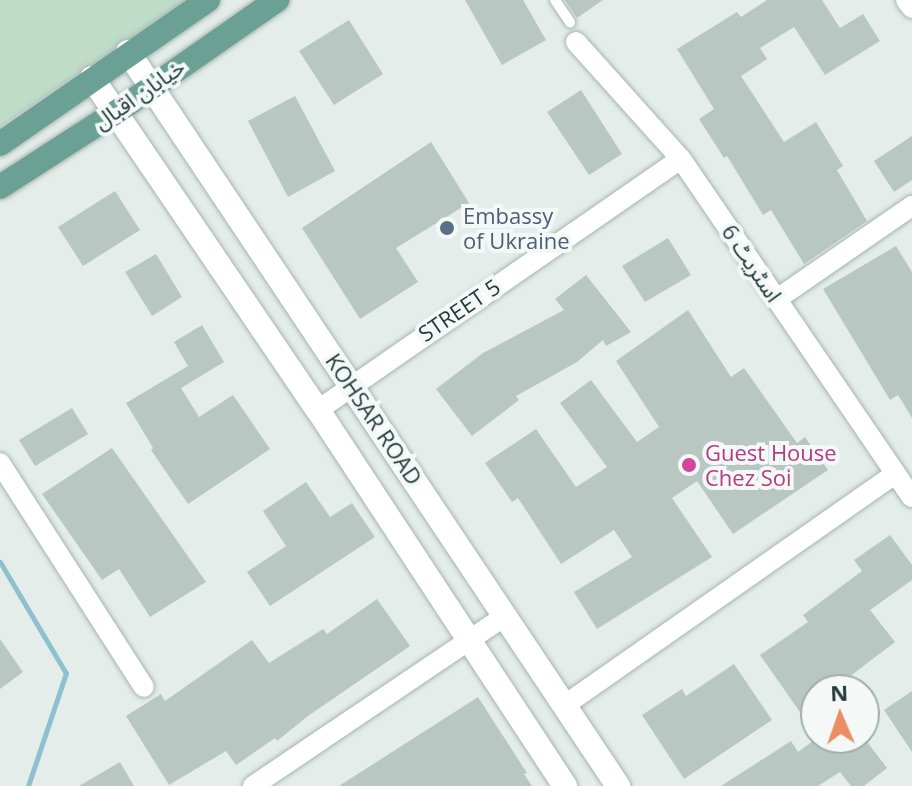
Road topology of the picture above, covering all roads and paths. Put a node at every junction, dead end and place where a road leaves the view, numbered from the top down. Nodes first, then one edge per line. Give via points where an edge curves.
1 (208, 0) edge
2 (277, 0) edge
3 (555, 0) edge
4 (906, 0) edge
5 (912, 8) edge
6 (573, 32) joint
7 (128, 52) junction
8 (92, 78) junction
9 (149, 86) junction
10 (115, 113) junction
11 (0, 144) edge
12 (681, 159) junction
13 (0, 187) edge
14 (912, 206) edge
15 (777, 299) junction
16 (351, 384) junction
17 (318, 410) junction
18 (0, 463) edge
19 (895, 474) junction
20 (912, 497) edge
21 (504, 617) junction
22 (471, 639) junction
23 (144, 687) dead end
24 (565, 705) junction
25 (253, 786) edge
26 (565, 786) edge
27 (618, 786) edge

1 - 7 main road, خیابان اقبال
2 - 9 main road, خیابان اقبال
3 - 6 lane
4 - 5 street
6 - 12 street, اسٹریٹ 6
7 - 8 main road, خیابان اقبال
7 - 9 street, KOHSAR ROAD
8 - 10 street, KOHSAR ROAD
8 - 11 main road, خیابان اقبال
9 - 10 main road, خیابان اقبال
9 - 16 street, KOHSAR ROAD
10 - 13 main road, خیابان اقبال
10 - 17 street, KOHSAR ROAD
12 - 15 street, اسٹریٹ 6
12 - 16 street, STREET 5
14 - 15 street
15 - 19 street, اسٹریٹ 6
16 - 17 street, STREET 5
16 - 21 street, KOHSAR ROAD
17 - 22 street, KOHSAR ROAD
18 - 23 street
19 - 20 street, اسٹریٹ 6
19 - 24 street
21 - 22 street
21 - 24 street, KOHSAR ROAD
22 - 25 street
22 - 26 street, KOHSAR ROAD
24 - 27 street, KOHSAR ROAD

